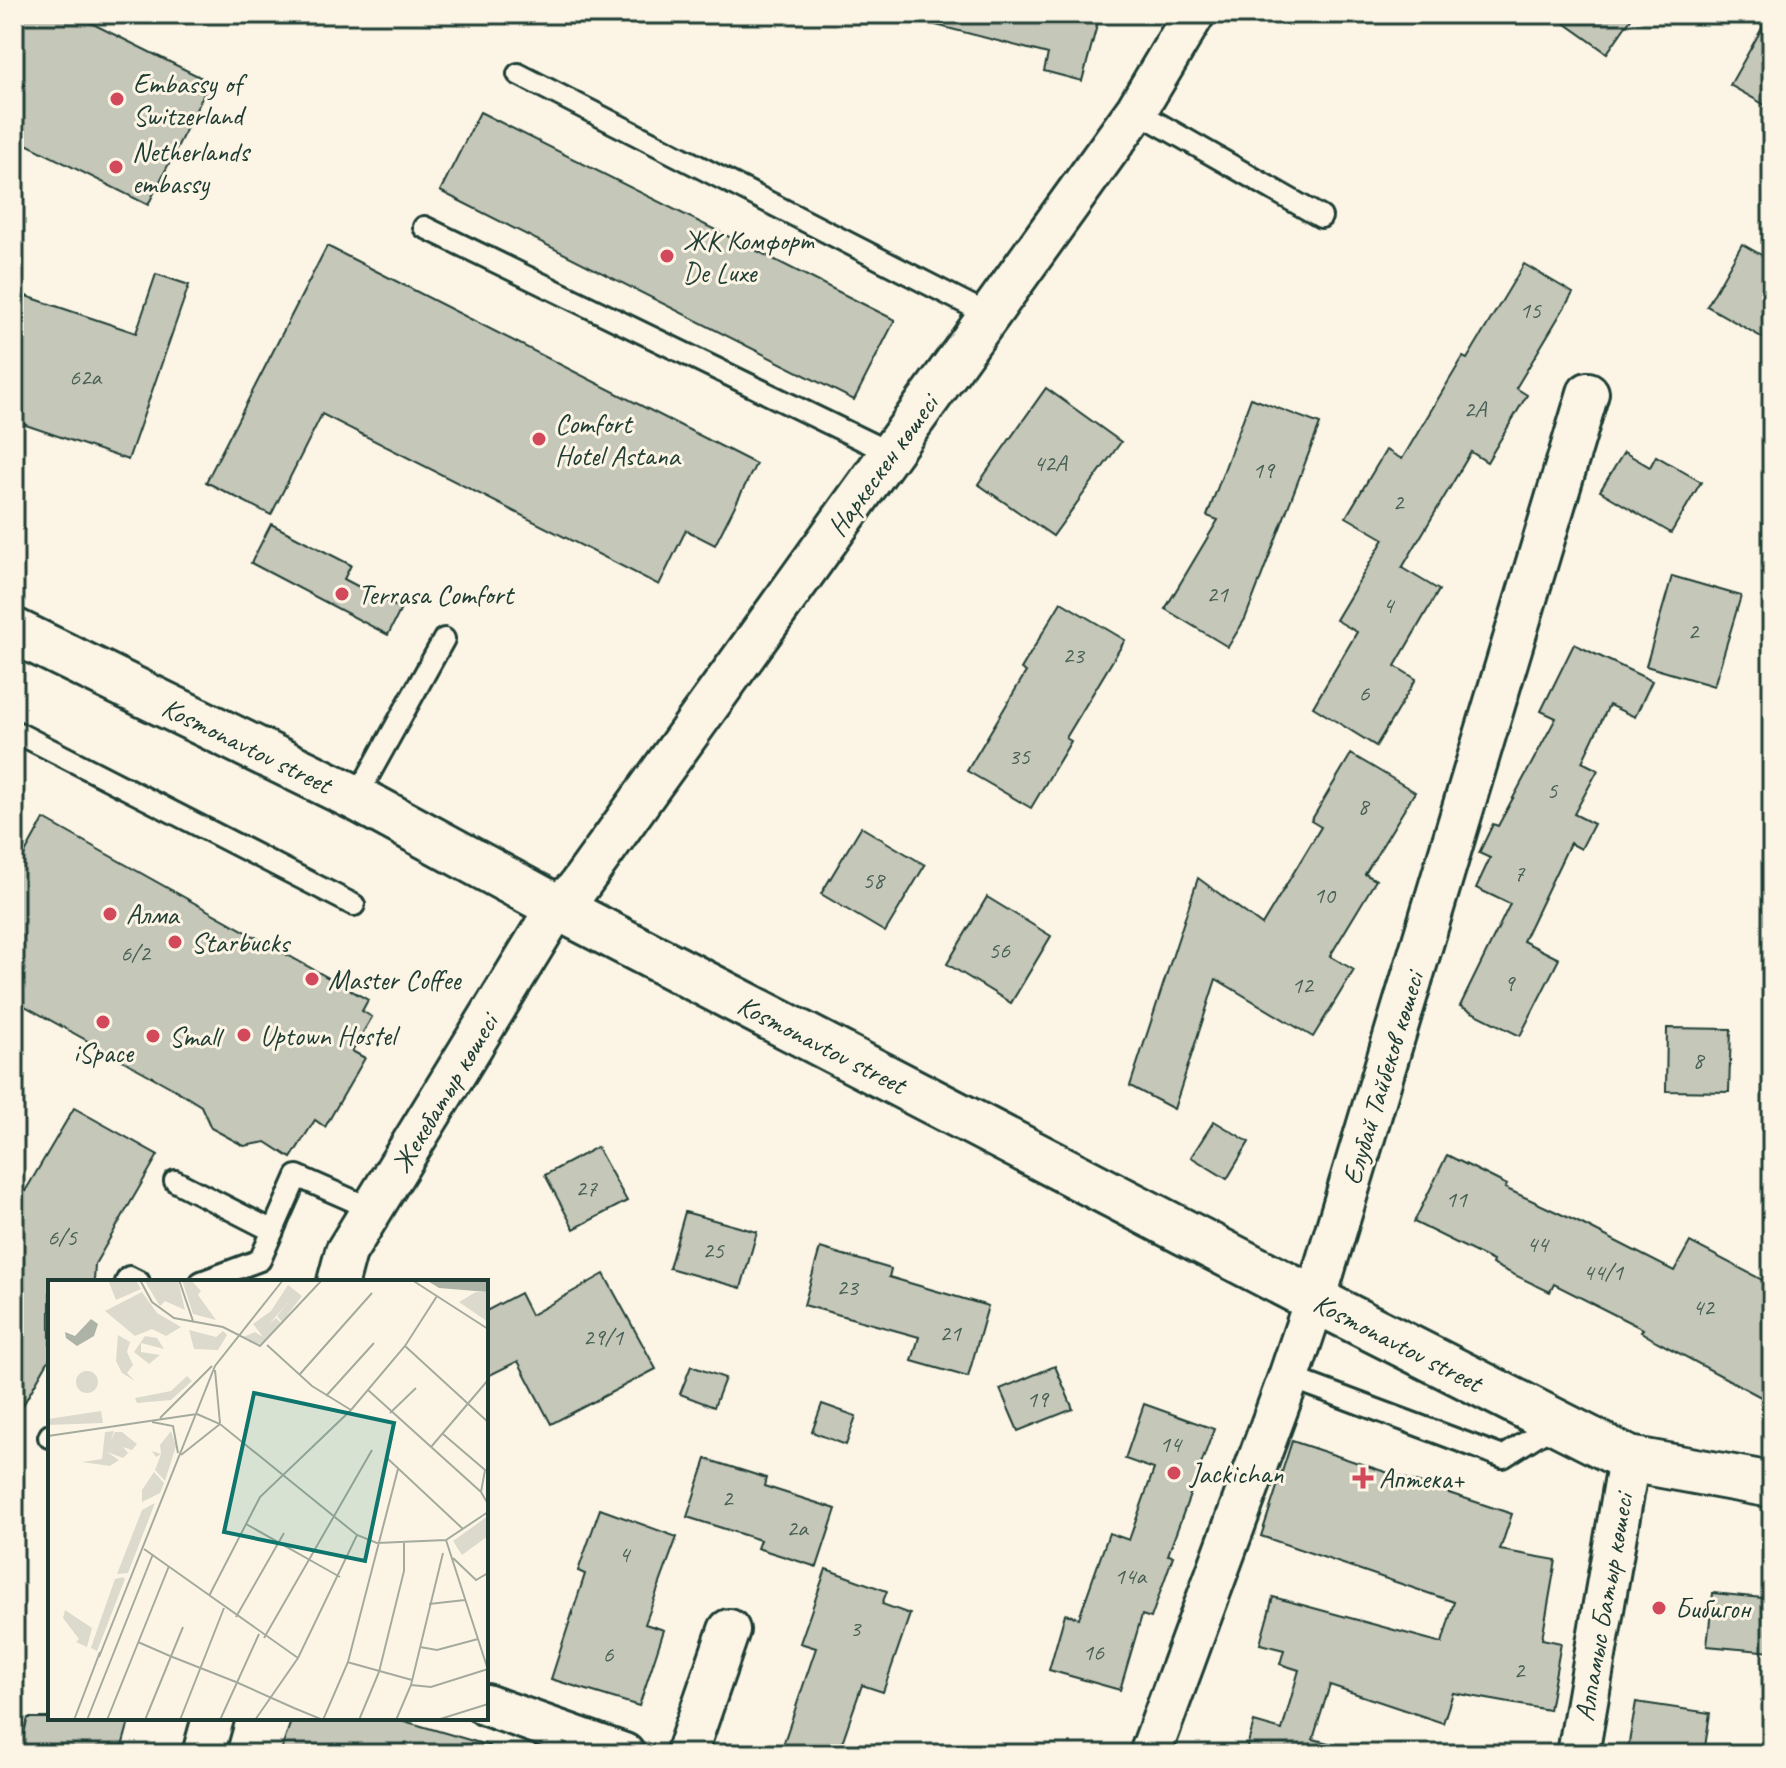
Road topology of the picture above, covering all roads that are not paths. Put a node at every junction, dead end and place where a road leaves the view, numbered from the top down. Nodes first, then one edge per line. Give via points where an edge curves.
1 (1194, 14) edge
2 (518, 74) dead end
3 (1136, 111) junction
4 (1321, 217) dead end
5 (424, 227) dead end
6 (989, 315) junction
7 (1588, 393) dead end
8 (890, 453) junction
9 (14, 631) edge
10 (444, 639) dead end
11 (14, 731) edge
12 (356, 798) junction
13 (354, 905) dead end
14 (557, 907) junction
15 (175, 1181) dead end
16 (372, 1209) junction
17 (273, 1231) junction
18 (206, 1280) edge
19 (339, 1280) edge
20 (1315, 1300) junction
21 (1289, 1377) junction
22 (1557, 1423) junction
23 (1629, 1459) junction
24 (1772, 1485) edge
25 (729, 1630) dead end
26 (488, 1706) edge
27 (212, 1720) edge
28 (203, 1754) edge
29 (624, 1754) edge
30 (686, 1754) edge
31 (1150, 1754) edge
32 (1578, 1754) edge

1 - 3 street, Наркескен көшесі
2 - 6 lane
3 - 4 lane
3 - 6 street, Наркескен көшесі
5 - 8 lane
6 - 8 street, Наркескен көшесі
7 - 20 street, Елубай Тайбеков көшесі
8 - 14 street, Наркескен көшесі via 576,890
9 - 12 street, Kosmonavtov street
10 - 12 lane
11 - 13 lane
12 - 14 street, Kosmonavtov street
14 - 16 street, Жекебатыр көшесі
14 - 20 street, Kosmonavtov street
15 - 17 lane
16 - 17 lane via 297,1176
16 - 19 street, Жекебатыр көшесі via 346,1252
17 - 18 lane via 260,1260
20 - 21 street, Елубай Тайбеков көшесі
20 - 22 street, Kosmonavtov street
21 - 22 lane via 1503,1457
21 - 31 street, Елубай Тайбеков көшесі
22 - 23 street, Kosmonavtov street
23 - 24 street
23 - 32 street, Алпамыс Батыр көшесі
25 - 30 street
26 - 29 street
27 - 28 street

